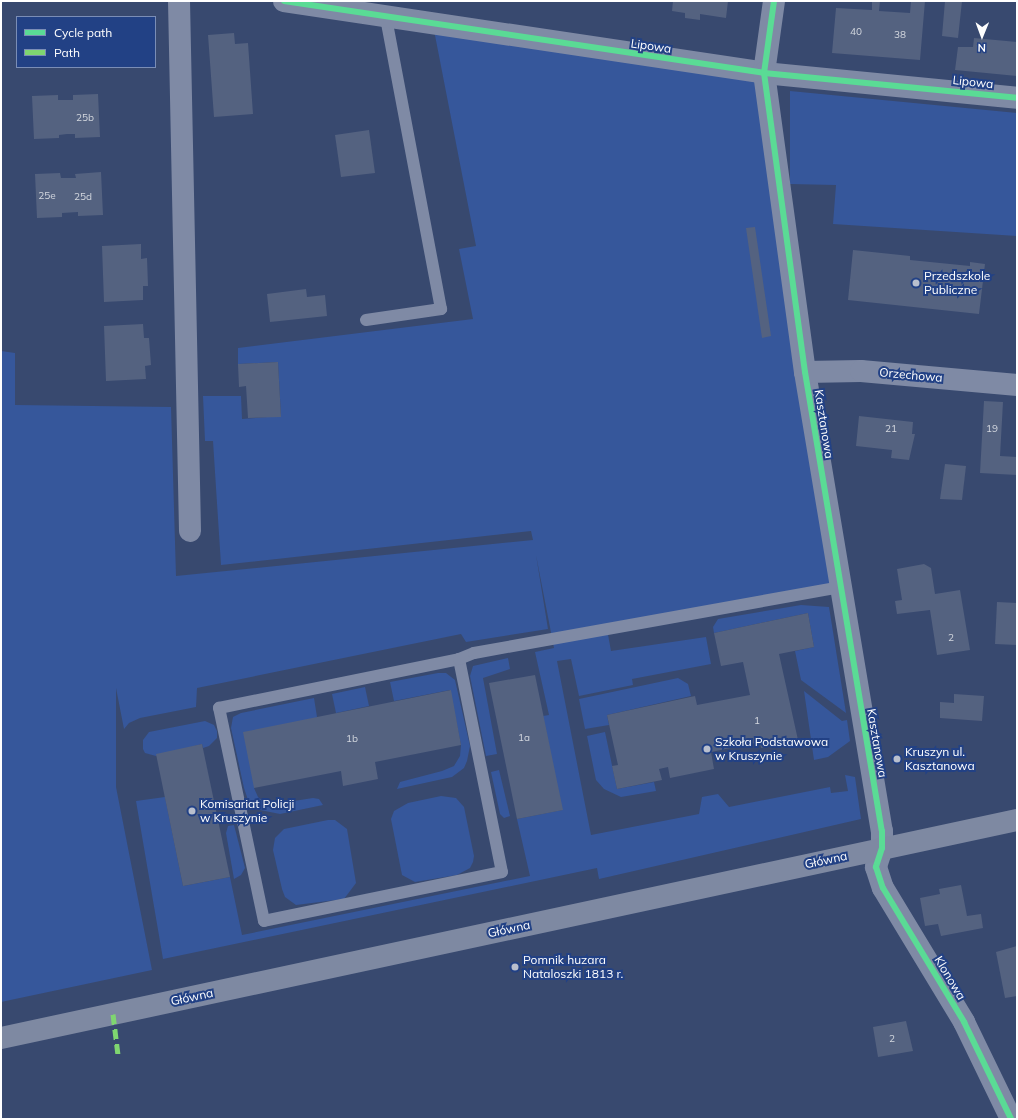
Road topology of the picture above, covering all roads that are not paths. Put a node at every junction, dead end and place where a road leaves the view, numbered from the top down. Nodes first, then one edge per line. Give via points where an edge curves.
1 (179, 1) edge
2 (284, 1) edge
3 (774, 1) edge
4 (386, 17) junction
5 (764, 73) junction
6 (1017, 98) edge
7 (366, 320) dead end
8 (805, 372) junction
9 (1017, 385) edge
10 (190, 530) dead end
11 (840, 587) junction
12 (459, 660) junction
13 (1017, 820) edge
14 (882, 848) junction
15 (1, 1038) edge
16 (1011, 1119) edge

1 - 10 street
2 - 4 street, Lipowa
3 - 5 street, Kasztanowa
4 - 5 street, Lipowa
4 - 7 lane via 441,309
5 - 6 street, Lipowa
5 - 8 street, Kasztanowa
8 - 9 street, Orzechowa via 860,370
8 - 11 street, Kasztanowa
11 - 12 lane via 474,653
11 - 14 street, Kasztanowa via 882,831
12 - 12 lane via 219,708 264,921 502,872
13 - 14 main road, Główna
14 - 15 main road, Główna
14 - 16 street, Klonowa via 876,867 880,882 964,1022

